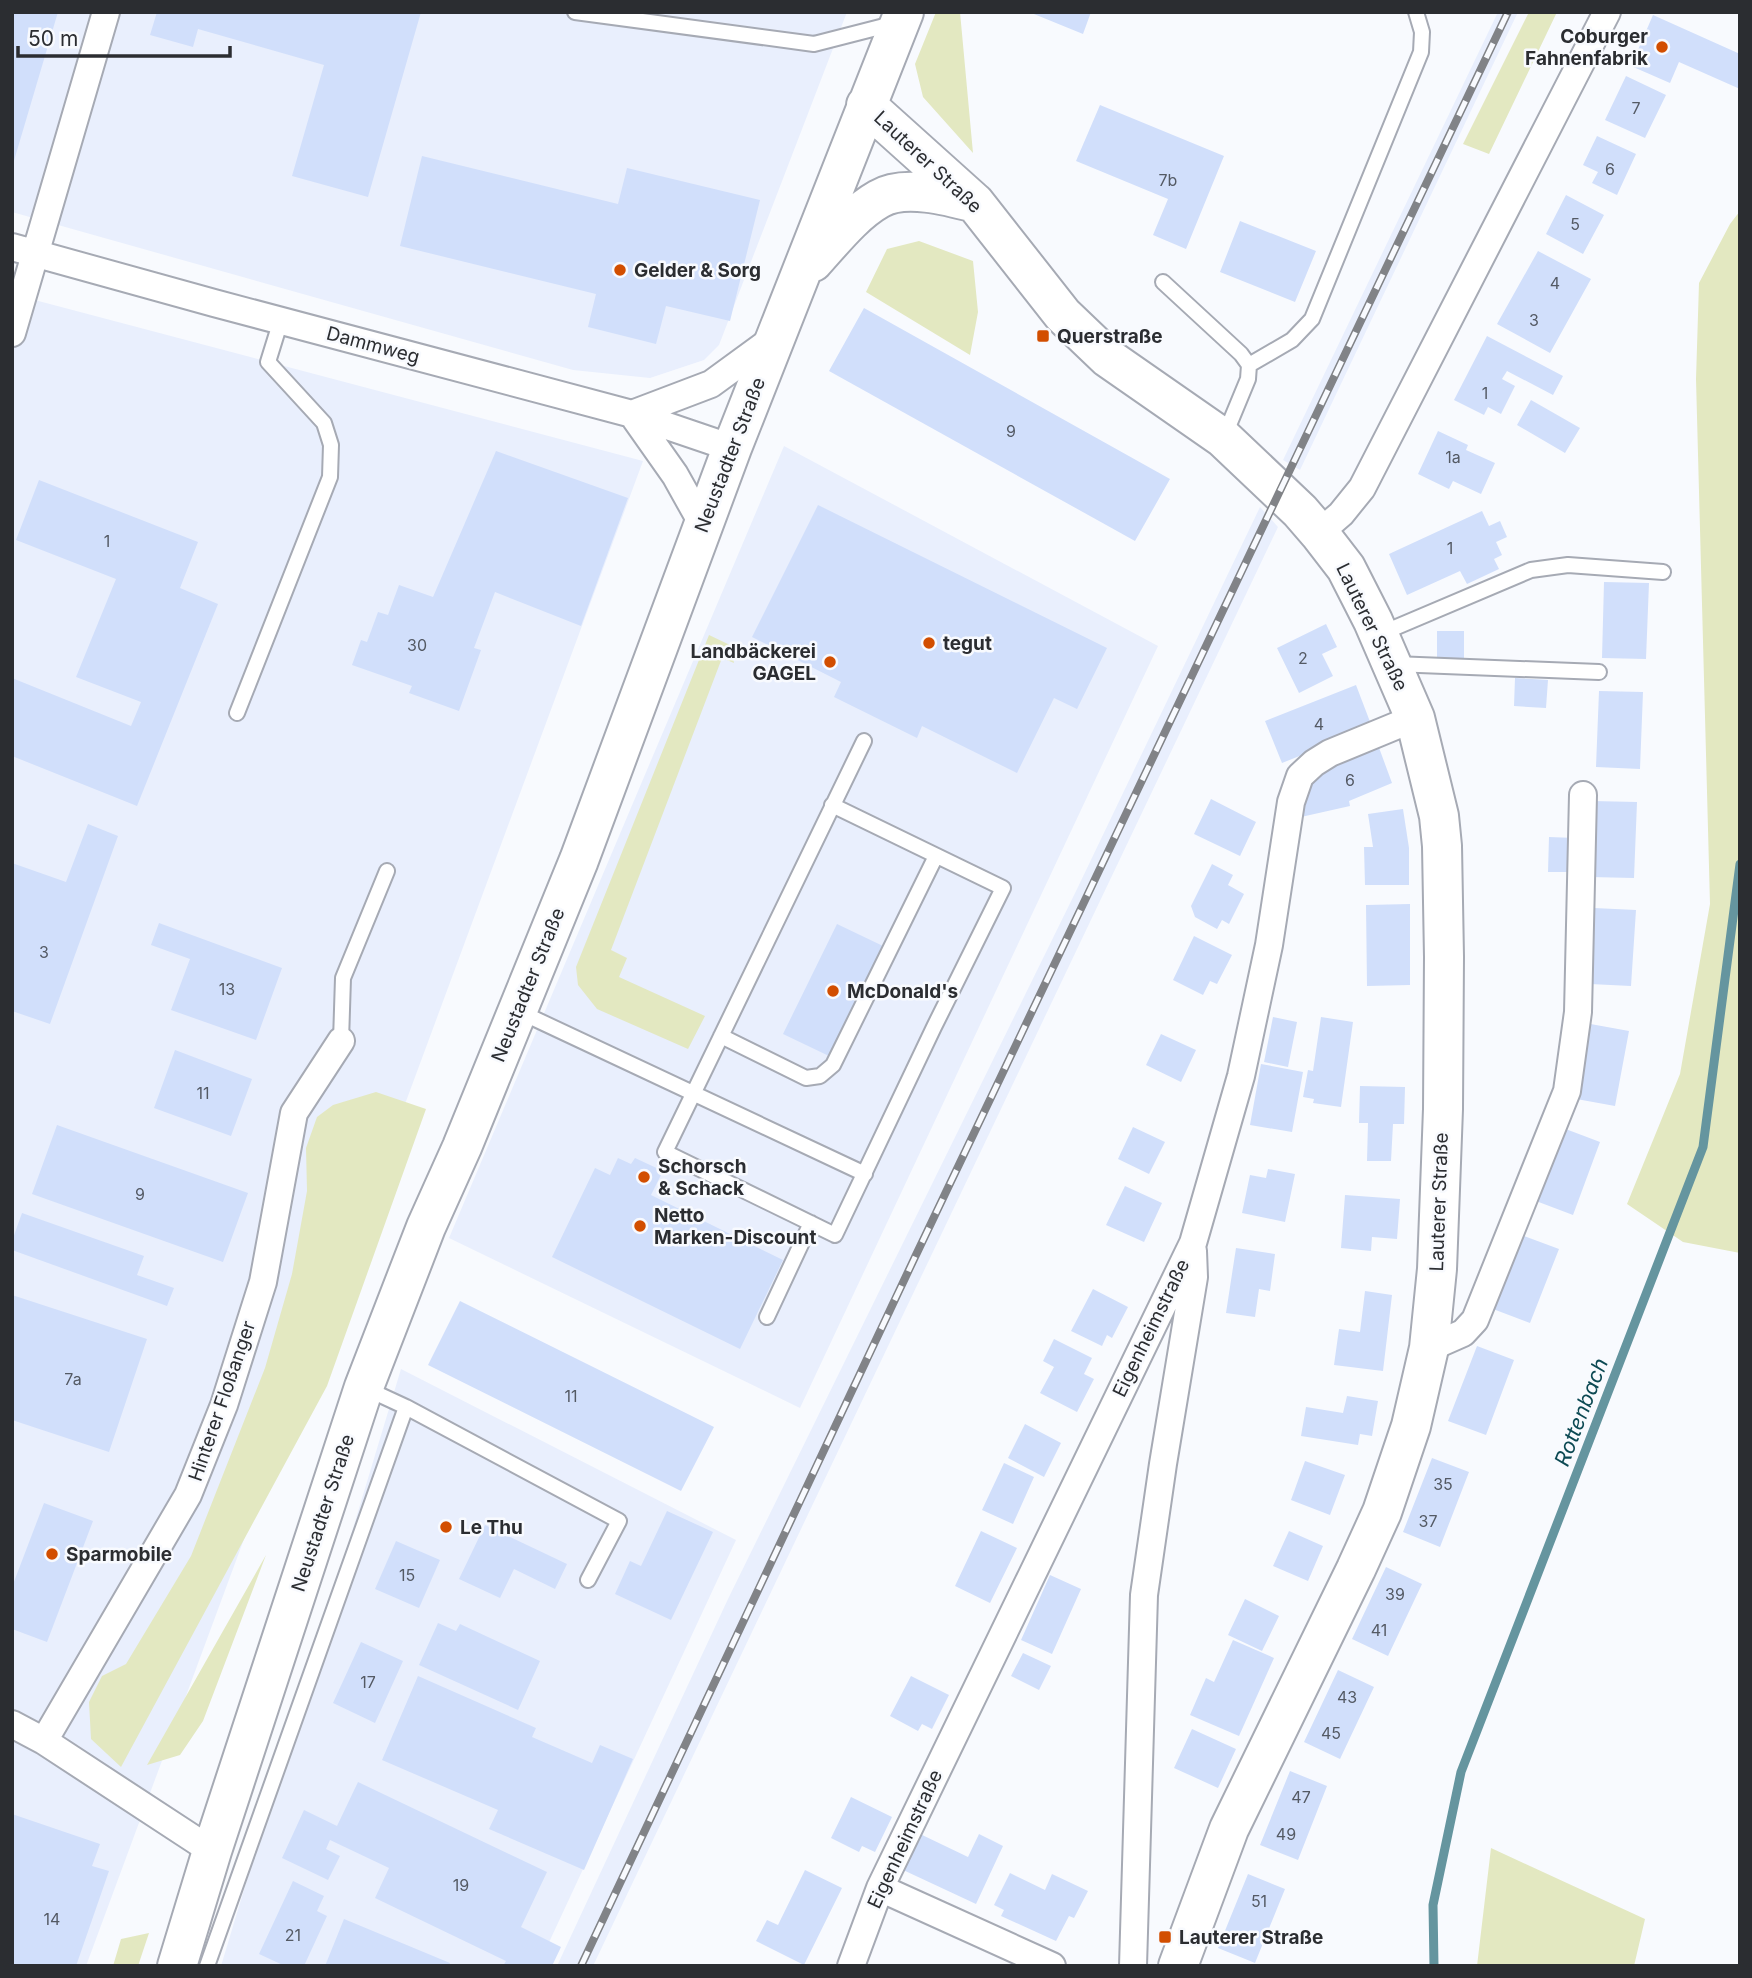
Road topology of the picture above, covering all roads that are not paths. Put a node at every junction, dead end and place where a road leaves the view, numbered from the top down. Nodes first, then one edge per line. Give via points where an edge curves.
1 (106, 12) edge
2 (575, 12) edge
3 (1416, 12) edge
4 (1608, 12) edge
5 (902, 17) edge
6 (866, 105) junction
7 (975, 203) junction
8 (23, 250) edge
9 (799, 276) junction
10 (1163, 282) dead end
11 (281, 320) junction
12 (12, 333) edge
13 (775, 337) junction
14 (1249, 365) junction
15 (632, 414) junction
16 (1223, 438) junction
17 (732, 448) junction
18 (703, 524) junction
19 (1319, 533) junction
20 (1663, 572) dead end
21 (1386, 649) junction
22 (1600, 672) dead end
23 (237, 713) dead end
24 (1415, 718) junction
25 (864, 741) dead end
26 (1583, 795) dead end
27 (832, 805) junction
28 (936, 856) junction
29 (387, 871) dead end
30 (516, 1011) junction
31 (721, 1037) junction
32 (341, 1041) joint
33 (693, 1094) junction
34 (865, 1174) junction
35 (811, 1223) junction
36 (1193, 1242) junction
37 (767, 1317) dead end
38 (1429, 1348) junction
39 (364, 1387) junction
40 (406, 1407) junction
41 (588, 1580) dead end
42 (12, 1724) edge
43 (44, 1741) junction
44 (212, 1851) junction
45 (880, 1888) junction
46 (177, 1966) edge
47 (207, 1966) edge
48 (851, 1966) edge
49 (1052, 1966) edge
50 (1133, 1966) edge
51 (1178, 1966) edge

1 - 8 street
2 - 5 lane via 814,44
3 - 14 lane via 1421,52 1312,319 1292,340
4 - 19 street via 1362,488
5 - 6 street, Neustadter Straße
6 - 7 street, Lauterer Straße
6 - 9 street, Neustadter Straße
7 - 9 street via 943,194 898,192 880,198
7 - 16 street, Lauterer Straße via 1063,315 1090,341
8 - 11 street, Dammweg
8 - 12 street via 29,282
9 - 13 street, Neustadter Straße
10 - 14 lane
11 - 15 street, Dammweg
11 - 23 lane via 268,362 324,424 331,445 330,477
13 - 15 street via 711,384
13 - 17 street, Neustadter Straße
14 - 16 lane via 1248,379
15 - 17 street, Dammweg
15 - 18 street
16 - 19 street, Lauterer Straße
17 - 18 street, Neustadter Straße
18 - 30 street, Neustadter Straße via 579,860
19 - 21 street, Lauterer Straße via 1346,568
20 - 21 lane via 1569,565 1531,570
21 - 22 lane
21 - 24 street, Lauterer Straße
24 - 36 street, Eigenheimstraße via 1330,753 1300,776 1291,802 1269,945 1241,1076
24 - 38 street, Lauterer Straße via 1438,816 1444,957 1438,1242
25 - 27 lane
26 - 38 street via 1578,1012 1567,1091 1475,1320 1463,1333
27 - 28 lane
27 - 31 lane
28 - 31 lane via 833,1065 820,1076 806,1078
28 - 34 lane via 1003,888
29 - 32 lane via 343,978
30 - 33 lane
30 - 39 street, Neustadter Straße
31 - 33 lane
32 - 43 street, Hinterer Floßanger via 294,1113 263,1282 225,1405 188,1495
33 - 34 lane
33 - 35 lane via 665,1152
34 - 35 lane via 835,1235
35 - 37 lane
36 - 45 street, Eigenheimstraße
36 - 50 street via 1194,1277 1144,1595
38 - 51 street, Lauterer Straße via 1411,1426 1382,1512 1229,1829
39 - 40 lane
39 - 44 street, Neustadter Straße
40 - 41 lane via 619,1521
40 - 47 lane
42 - 43 street
43 - 44 street
44 - 46 street, Neustadter Straße
45 - 48 street, Eigenheimstraße
45 - 49 street

